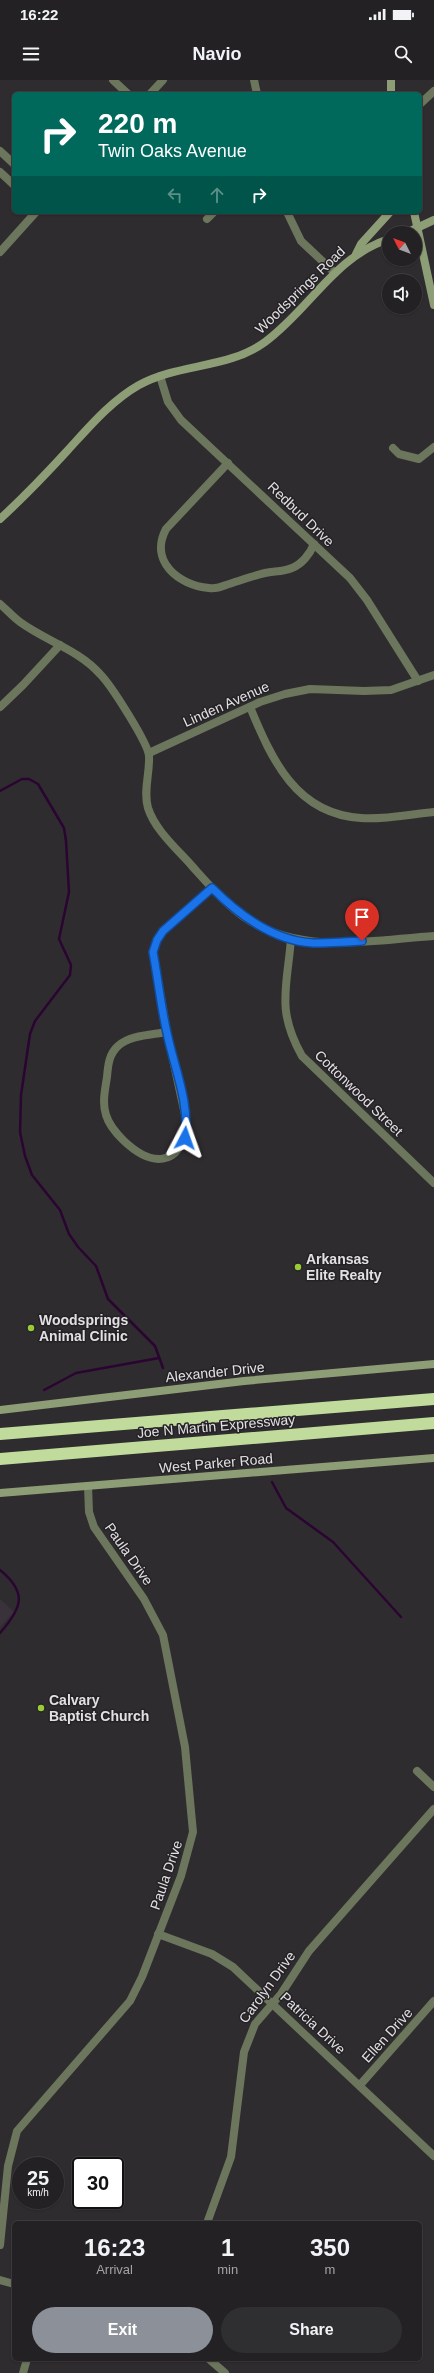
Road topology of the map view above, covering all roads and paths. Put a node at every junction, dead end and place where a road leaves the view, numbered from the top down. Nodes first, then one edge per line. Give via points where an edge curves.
1 (113, 80) edge
2 (163, 80) edge
3 (254, 80) edge
4 (391, 80) edge
5 (434, 90) edge
6 (126, 92) edge
7 (152, 92) edge
8 (257, 92) edge
9 (391, 92) edge
10 (422, 102) edge
11 (0, 151) edge
12 (12, 162) edge
13 (0, 172) edge
14 (12, 183) edge
15 (34, 214) edge
16 (212, 214) edge
17 (288, 214) edge
18 (388, 214) edge
19 (414, 214) edge
20 (207, 219) dead end
21 (434, 220) edge
22 (417, 226) edge
23 (422, 227) edge
24 (382, 241) edge
25 (422, 248) edge
26 (0, 252) edge
27 (356, 254) junction
28 (335, 273) junction
29 (434, 305) edge
30 (160, 376) junction
31 (434, 447) edge
32 (393, 448) dead end
33 (228, 463) junction
34 (0, 519) edge
35 (314, 544) junction
36 (0, 604) edge
37 (60, 645) junction
38 (434, 675) edge
39 (418, 681) junction
40 (0, 707) edge
41 (250, 707) junction
42 (149, 753) junction
43 (434, 812) edge
44 (212, 888) junction
45 (434, 936) edge
46 (291, 939) junction
47 (167, 1032) junction
48 (434, 1183) edge
49 (434, 1364) edge
50 (434, 1399) edge
51 (0, 1410) edge
52 (434, 1423) edge
53 (0, 1434) edge
54 (434, 1458) edge
55 (0, 1459) edge
56 (88, 1486) junction
57 (0, 1493) edge
58 (417, 1771) dead end
59 (434, 1787) edge
60 (434, 1809) edge
61 (158, 1934) junction
62 (434, 2002) edge
63 (273, 2003) junction
64 (360, 2085) junction
65 (434, 2156) edge
66 (208, 2221) edge
67 (0, 2245) edge
68 (0, 2280) edge
69 (12, 2283) edge
70 (27, 2361) edge
71 (211, 2361) edge
72 (23, 2373) edge
73 (225, 2373) edge

1 - 6 street
2 - 7 street
3 - 8 street
4 - 9 street
5 - 10 street
11 - 12 street
13 - 14 street
15 - 26 street
16 - 20 street
17 - 28 street via 301,241
18 - 27 street via 361,244
19 - 22 street
21 - 23 street
24 - 27 street, Woodsprings Road
25 - 29 street
27 - 28 street, Woodsprings Road
28 - 30 street, Woodsprings Road via 276,333 252,350 230,359
30 - 33 street, Redbud Drive via 165,394 174,411
30 - 34 street, Woodsprings Road via 121,397 94,421 26,496
31 - 32 street via 419,459 399,454
33 - 35 street, Redbud Drive
33 - 35 street via 162,536 160,552 164,564 171,572 190,585 217,588 292,568 307,556
35 - 39 street, Redbud Drive via 350,578 367,600
36 - 37 street via 20,622
37 - 40 street
37 - 42 street via 86,661 100,674
38 - 39 street, Linden Avenue
39 - 41 street, Linden Avenue via 391,690 300,690 275,696
41 - 42 street, Linden Avenue
41 - 43 street via 274,762 297,790 312,803 334,813 363,818
42 - 44 street via 145,797 149,810 170,840
44 - 46 street via 229,906 251,921
44 - 47 street via 169,925 157,940 153,952
45 - 46 street via 312,943
46 - 48 street, Cottonwood Street via 284,1003 292,1038 302,1056
47 - 47 street via 187,1124 185,1138 179,1147 172,1154 156,1160 146,1158 135,1151 113,1129 103,1103 112,1052 131,1039
49 - 51 street, Alexander Drive via 244,1381
50 - 53 highway, Joe N Martin Expressway
52 - 55 highway, Joe N Martin Expressway
54 - 56 street, West Parker Road
56 - 57 street, West Parker Road
56 - 61 street, Paula Drive via 89,1512 94,1527 144,1599 163,1635 185,1747 194,1832 191,1847
58 - 59 street
60 - 63 street, Carolyn Drive via 309,1951
61 - 63 street, Patricia Drive via 228,1962
61 - 67 street, Paula Drive via 142,1977 123,2011 17,2131 8,2166
62 - 64 street, Ellen Drive
63 - 64 street, Patricia Drive
63 - 66 street, Carolyn Drive via 255,2024 247,2040 231,2157
64 - 65 street, Patricia Drive
68 - 69 street
70 - 72 street
71 - 73 street

